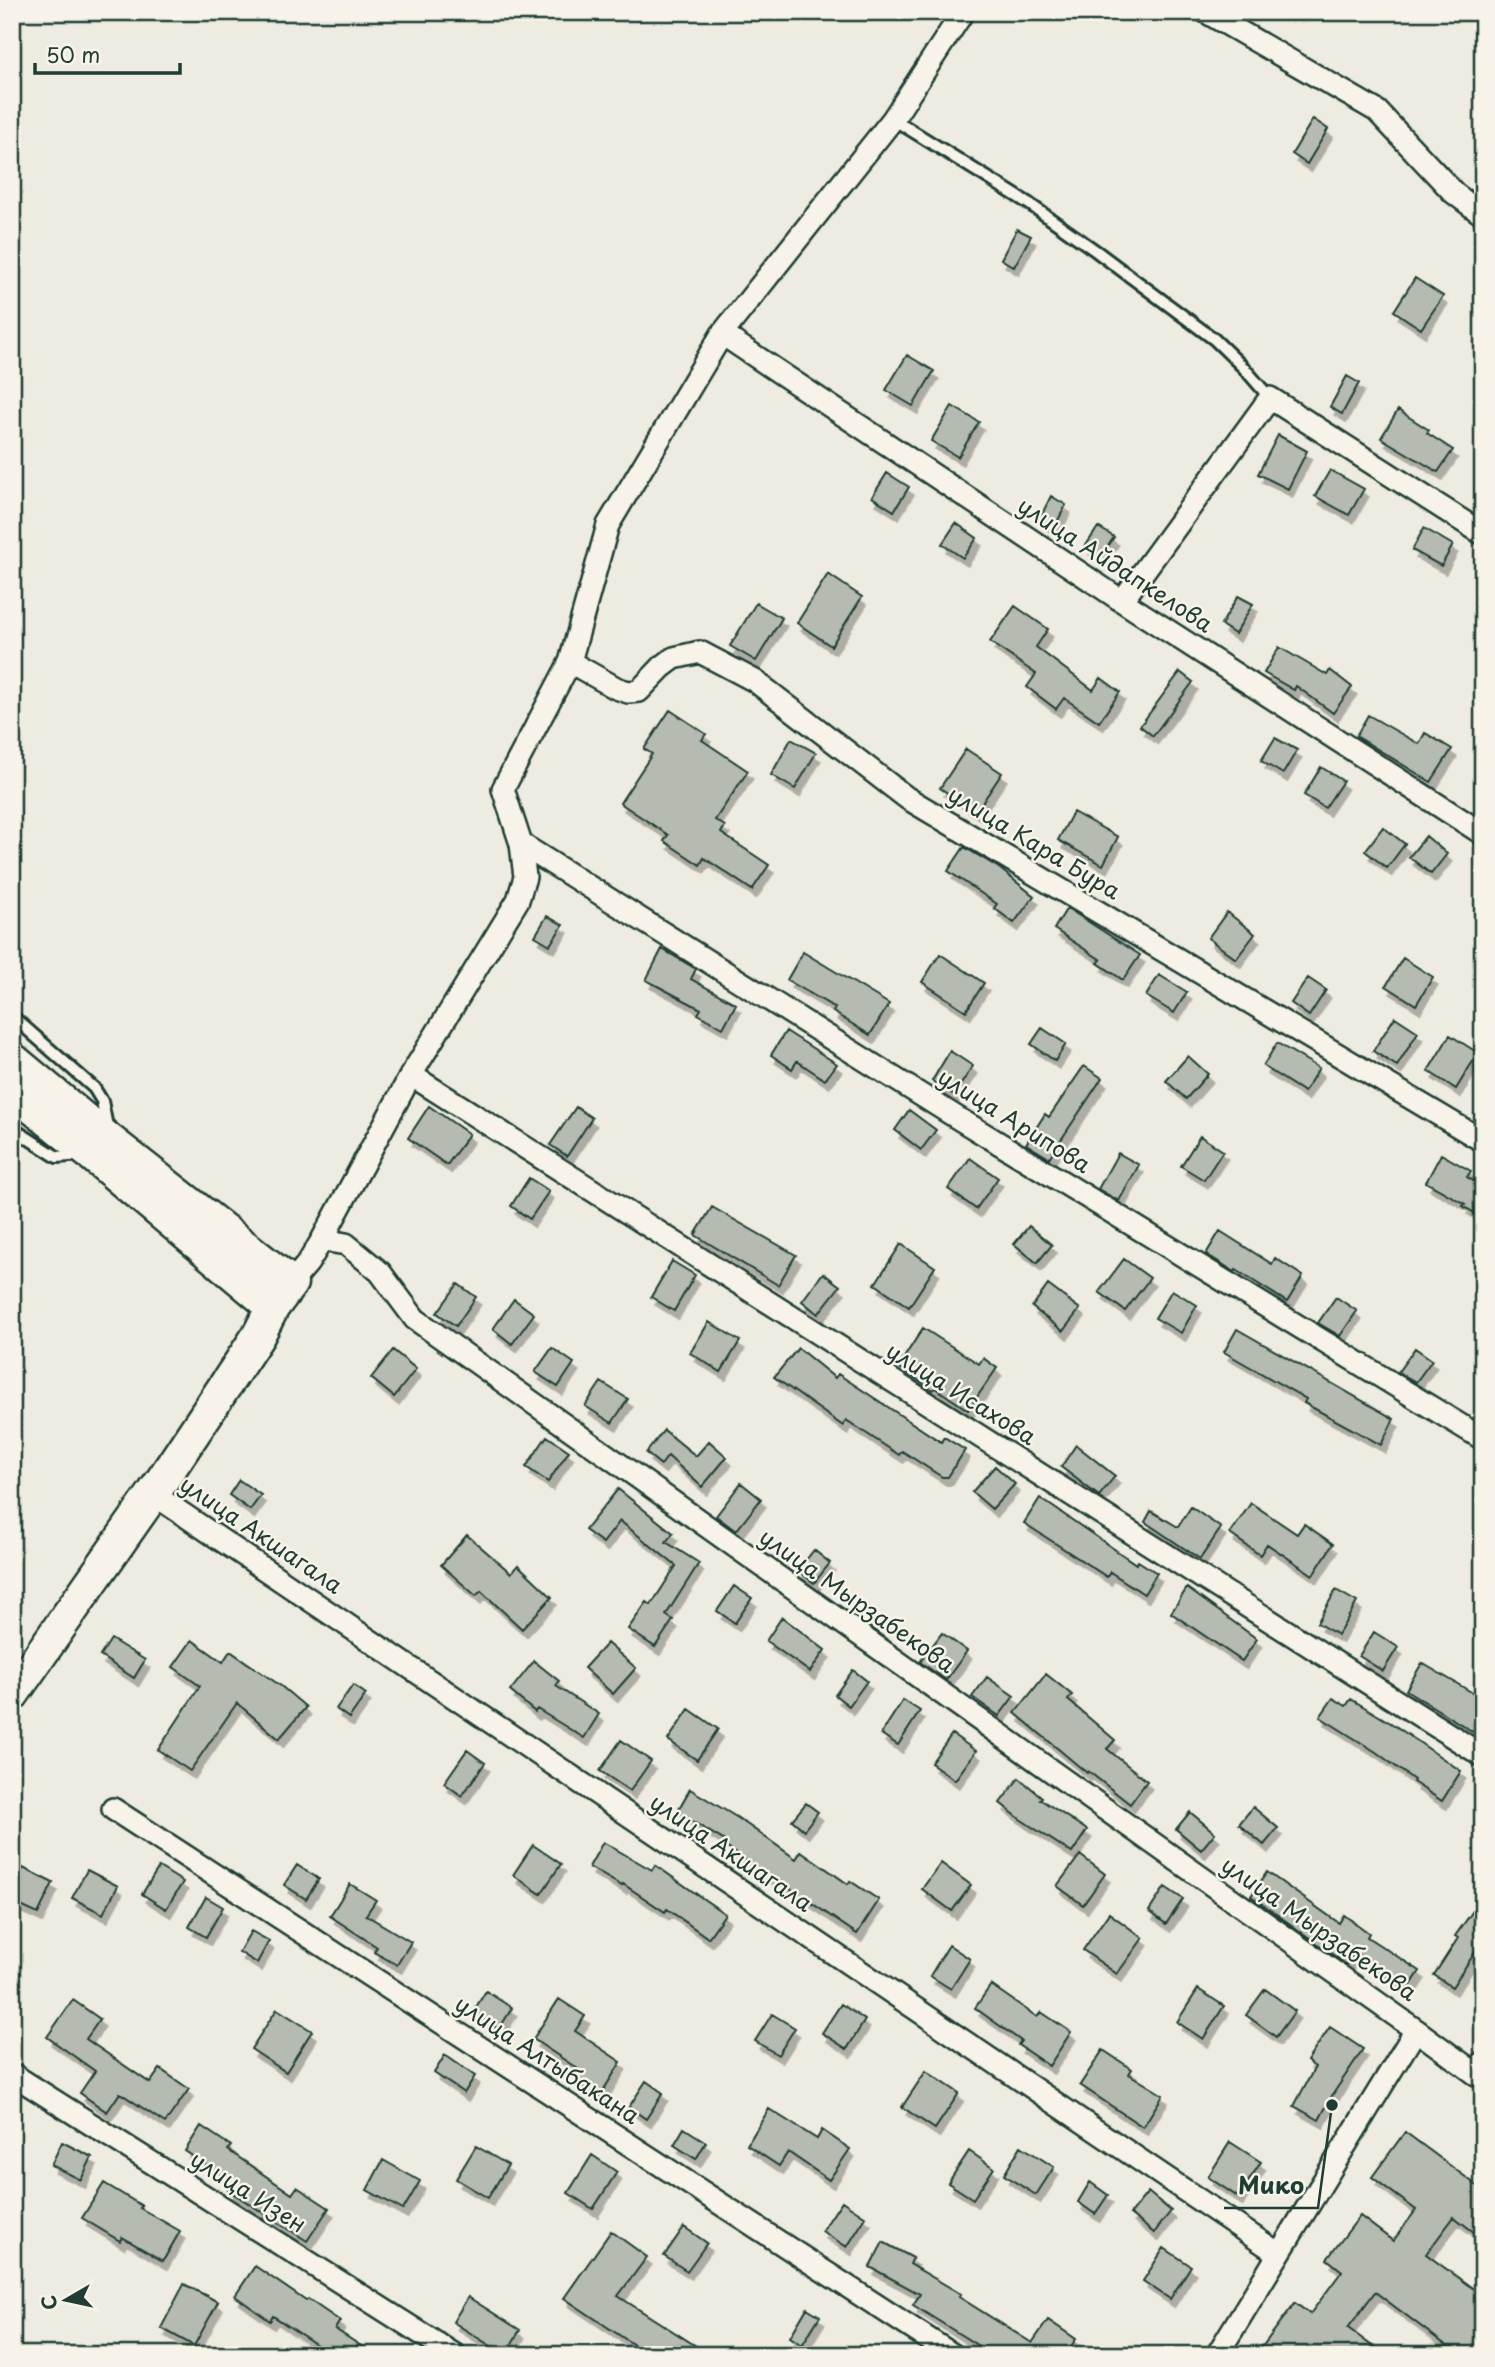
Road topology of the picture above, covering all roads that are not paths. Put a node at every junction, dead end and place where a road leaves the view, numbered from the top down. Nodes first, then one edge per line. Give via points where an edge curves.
1 (962, 12) edge
2 (1206, 12) edge
3 (893, 119) junction
4 (1483, 215) edge
5 (722, 334) junction
6 (1270, 398) junction
7 (1483, 534) edge
8 (1122, 601) junction
9 (570, 662) junction
10 (1483, 834) edge
11 (521, 844) junction
12 (12, 1016) edge
13 (12, 1059) edge
14 (411, 1075) junction
15 (12, 1091) edge
16 (12, 1128) edge
17 (1483, 1141) edge
18 (100, 1147) junction
19 (322, 1240) junction
20 (282, 1295) junction
21 (1483, 1439) edge
22 (153, 1494) junction
23 (12, 1695) edge
24 (1483, 1756) edge
25 (113, 1809) dead end
26 (1416, 2030) junction
27 (1480, 2072) edge
28 (12, 2074) edge
29 (1279, 2254) junction
30 (455, 2355) edge
31 (953, 2355) edge
32 (1217, 2355) edge

1 - 3 street
2 - 4 street via 1377,111 1454,193
3 - 5 street
3 - 6 lane via 1096,251 1214,339
5 - 8 street, улица Айдапкелова
5 - 9 street via 608,525
6 - 7 street
6 - 8 street
8 - 10 street, улица Айдапкелова
9 - 11 street via 503,789
9 - 17 street, улица Кара Бура via 628,692 639,691 674,658 700,652 755,681 907,798
11 - 14 street via 525,877 518,900
11 - 21 street, улица Арипова
12 - 18 lane via 94,1088 102,1101
13 - 18 main road
14 - 19 street
14 - 24 street, улица Исахова
15 - 18 main road
16 - 18 lane via 57,1157
18 - 20 main road
19 - 20 street
19 - 26 street, улица Мырзабекова via 346,1244 380,1272 415,1319
20 - 22 main road
22 - 23 main road
22 - 29 street, улица Акшагала
25 - 31 street, улица Алтыбакана
26 - 27 street, улица Мырзабекова
26 - 29 street
28 - 30 street, улица Изен
29 - 32 street

